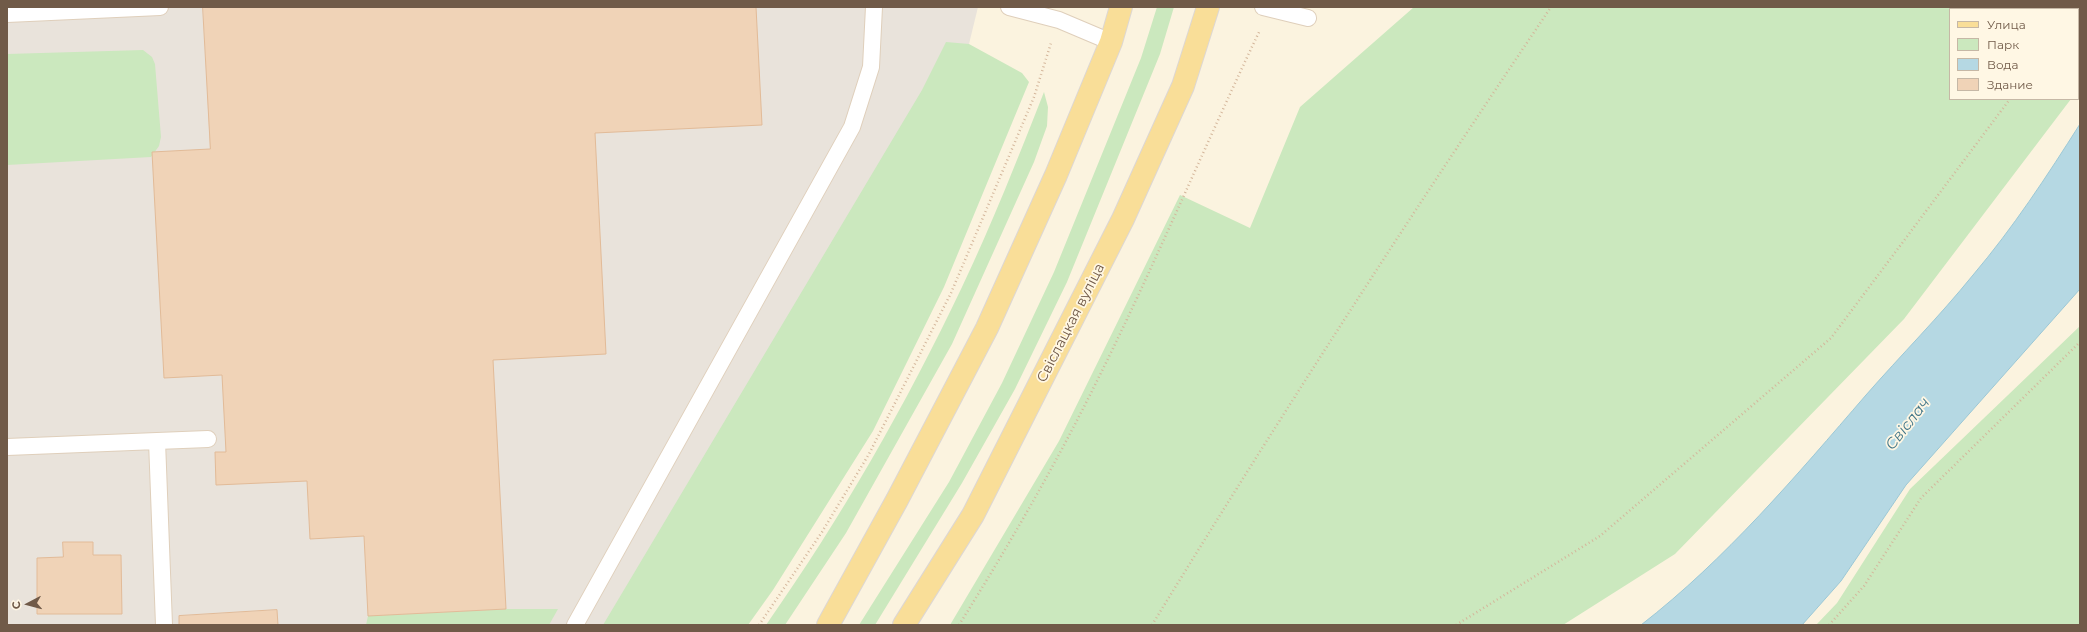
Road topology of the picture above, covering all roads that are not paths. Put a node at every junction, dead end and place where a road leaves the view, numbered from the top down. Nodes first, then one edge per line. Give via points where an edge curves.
1 (160, 7) edge
2 (874, 7) edge
3 (1009, 7) edge
4 (1121, 7) edge
5 (1208, 7) edge
6 (1266, 8) edge
7 (7, 14) edge
8 (1308, 18) dead end
9 (1111, 42) junction
10 (208, 439) dead end
11 (157, 441) junction
12 (7, 448) edge
13 (164, 625) edge
14 (575, 625) edge
15 (828, 625) edge
16 (904, 625) edge

1 - 7 lane
2 - 14 lane via 871,67 852,127
3 - 9 lane via 1059,20
4 - 9 main road
5 - 16 main road, Свіслацкая вуліца via 1183,86 1123,219 973,515
6 - 8 lane
9 - 15 main road via 1056,175 987,328
10 - 11 lane
11 - 12 lane
11 - 13 lane

